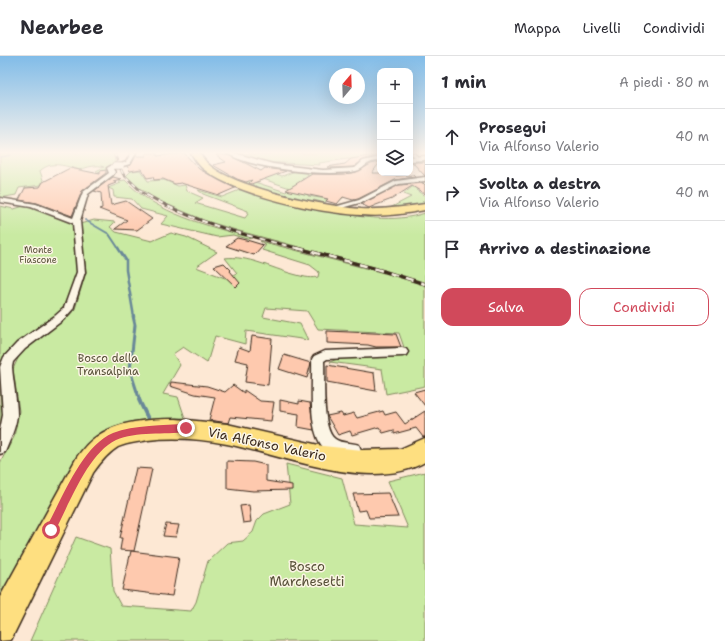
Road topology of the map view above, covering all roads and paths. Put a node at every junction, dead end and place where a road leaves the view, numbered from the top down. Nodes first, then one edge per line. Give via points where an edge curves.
1 (102, 180) edge
2 (233, 180) edge
3 (413, 180) edge
4 (0, 200) edge
5 (425, 207) edge
6 (330, 209) junction
7 (76, 221) junction
8 (402, 352) dead end
9 (0, 447) edge
10 (415, 454) edge
11 (0, 629) edge

1 - 7 street via 85,193
2 - 6 main road via 268,194
3 - 6 street via 398,182 361,201
4 - 7 street via 15,201
5 - 6 main road via 389,212
7 - 9 street via 81,272 73,298 64,314 21,346 8,360 6,367 10,415
8 - 10 street, Via Alfonso Valerio via 325,355 318,359 320,426 325,438 344,450 389,450
10 - 11 main road, Via Alfonso Valerio via 368,463 303,453 229,434 186,428 157,429 115,436 102,444 85,465

